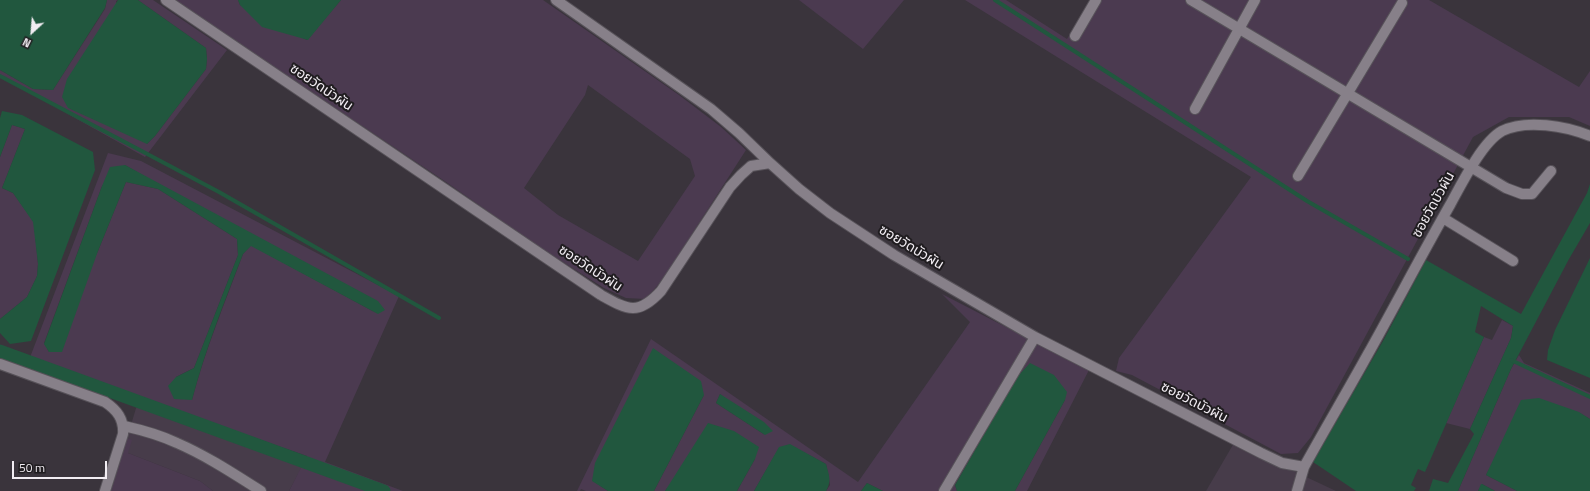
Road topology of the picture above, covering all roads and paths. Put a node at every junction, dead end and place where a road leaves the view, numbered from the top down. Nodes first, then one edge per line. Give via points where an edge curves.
1 (166, 0) edge
2 (556, 0) edge
3 (1096, 0) edge
4 (1191, 0) edge
5 (1256, 0) edge
6 (1402, 3) dead end
7 (1240, 29) junction
8 (1075, 36) dead end
9 (1348, 93) junction
10 (1195, 109) dead end
11 (1589, 136) edge
12 (770, 163) junction
13 (1472, 166) junction
14 (1551, 171) dead end
15 (1298, 176) dead end
16 (1443, 218) junction
17 (1513, 261) dead end
18 (1035, 337) junction
19 (0, 364) edge
20 (124, 426) junction
21 (1304, 467) junction
22 (105, 491) edge
23 (261, 491) edge
24 (944, 491) edge
25 (1297, 491) edge

1 - 12 street, ซอยวัดบัวผัน via 602,294 630,308 642,307 661,291 741,174 751,166
2 - 12 street via 711,109
3 - 8 street
4 - 7 street
5 - 7 street
6 - 9 street
7 - 9 street
7 - 10 street
9 - 13 street
9 - 15 street
11 - 13 street, ซอยวัดบัวผัน via 1554,127 1518,125 1501,132 1488,142
12 - 18 street, ซอยวัดบัวผัน via 830,213 888,251
13 - 14 street via 1506,188 1522,194 1532,194
13 - 16 street, ซอยวัดบัวผัน
16 - 17 street
16 - 21 street, ซอยวัดบัวผัน
18 - 21 street, ซอยวัดบัวผัน via 1261,453 1282,462
18 - 24 street
19 - 20 street via 105,402 114,408
20 - 22 street
20 - 23 street via 178,443
21 - 25 street

